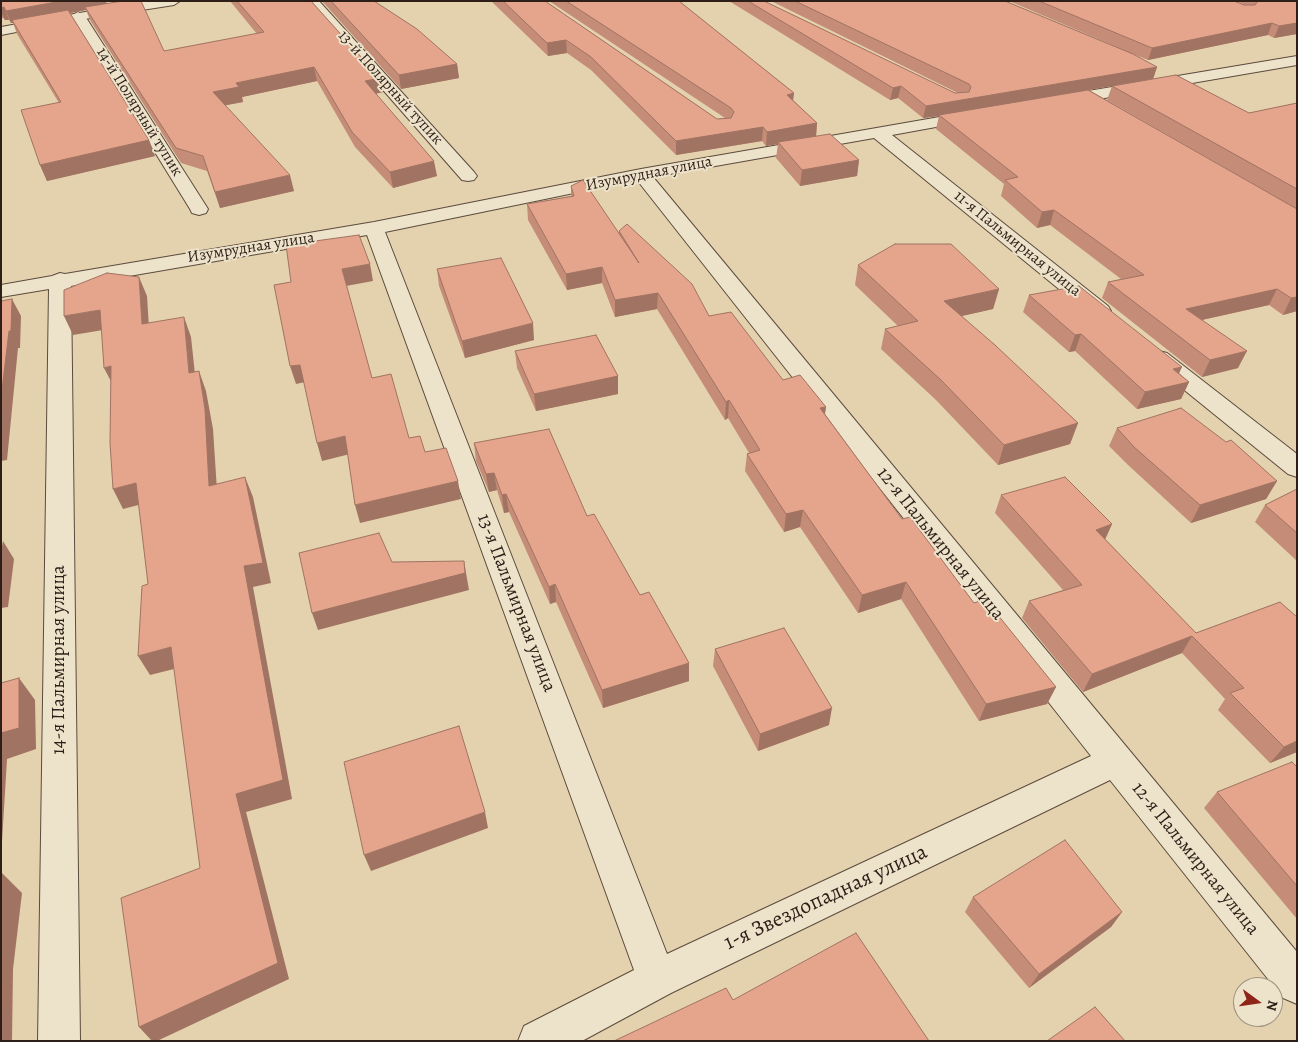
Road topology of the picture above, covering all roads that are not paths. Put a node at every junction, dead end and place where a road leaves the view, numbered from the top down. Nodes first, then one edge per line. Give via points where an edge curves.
1 (112, 1) edge
2 (174, 1) edge
3 (311, 1) edge
4 (128, 8) junction
5 (78, 16) junction
6 (1, 31) edge
7 (1293, 68) edge
8 (1086, 96) junction
9 (1039, 104) edge
10 (1112, 111) edge
11 (992, 112) edge
12 (878, 133) junction
13 (641, 174) junction
14 (468, 176) dead end
15 (199, 209) dead end
16 (374, 228) junction
17 (60, 279) junction
18 (1, 291) edge
19 (1118, 325) edge
20 (1142, 344) edge
21 (1297, 468) edge
22 (1115, 761) junction
23 (657, 979) junction
24 (1297, 984) edge
25 (59, 1041) edge
26 (539, 1041) edge

1 - 4 street
2 - 4 street
3 - 14 street, 13-й Полярный тупик
4 - 5 street
5 - 6 street
5 - 15 street, 14-й Полярный тупик
7 - 8 street via 1267,65
8 - 9 street
8 - 10 street
11 - 12 street, Изумрудная улица
12 - 13 street, Изумрудная улица
12 - 19 street, 11-я Пальмирная улица
13 - 16 street, Изумрудная улица
13 - 22 street, 12-я Пальмирная улица
16 - 17 street, Изумрудная улица
16 - 23 street, 13-я Пальмирная улица
17 - 18 street, Изумрудная улица
17 - 25 street, 14-я Пальмирная улица
20 - 21 street
22 - 23 street, 1-я Звездопадная улица
22 - 24 street, 12-я Пальмирная улица
23 - 26 street, 1-я Звездопадная улица

